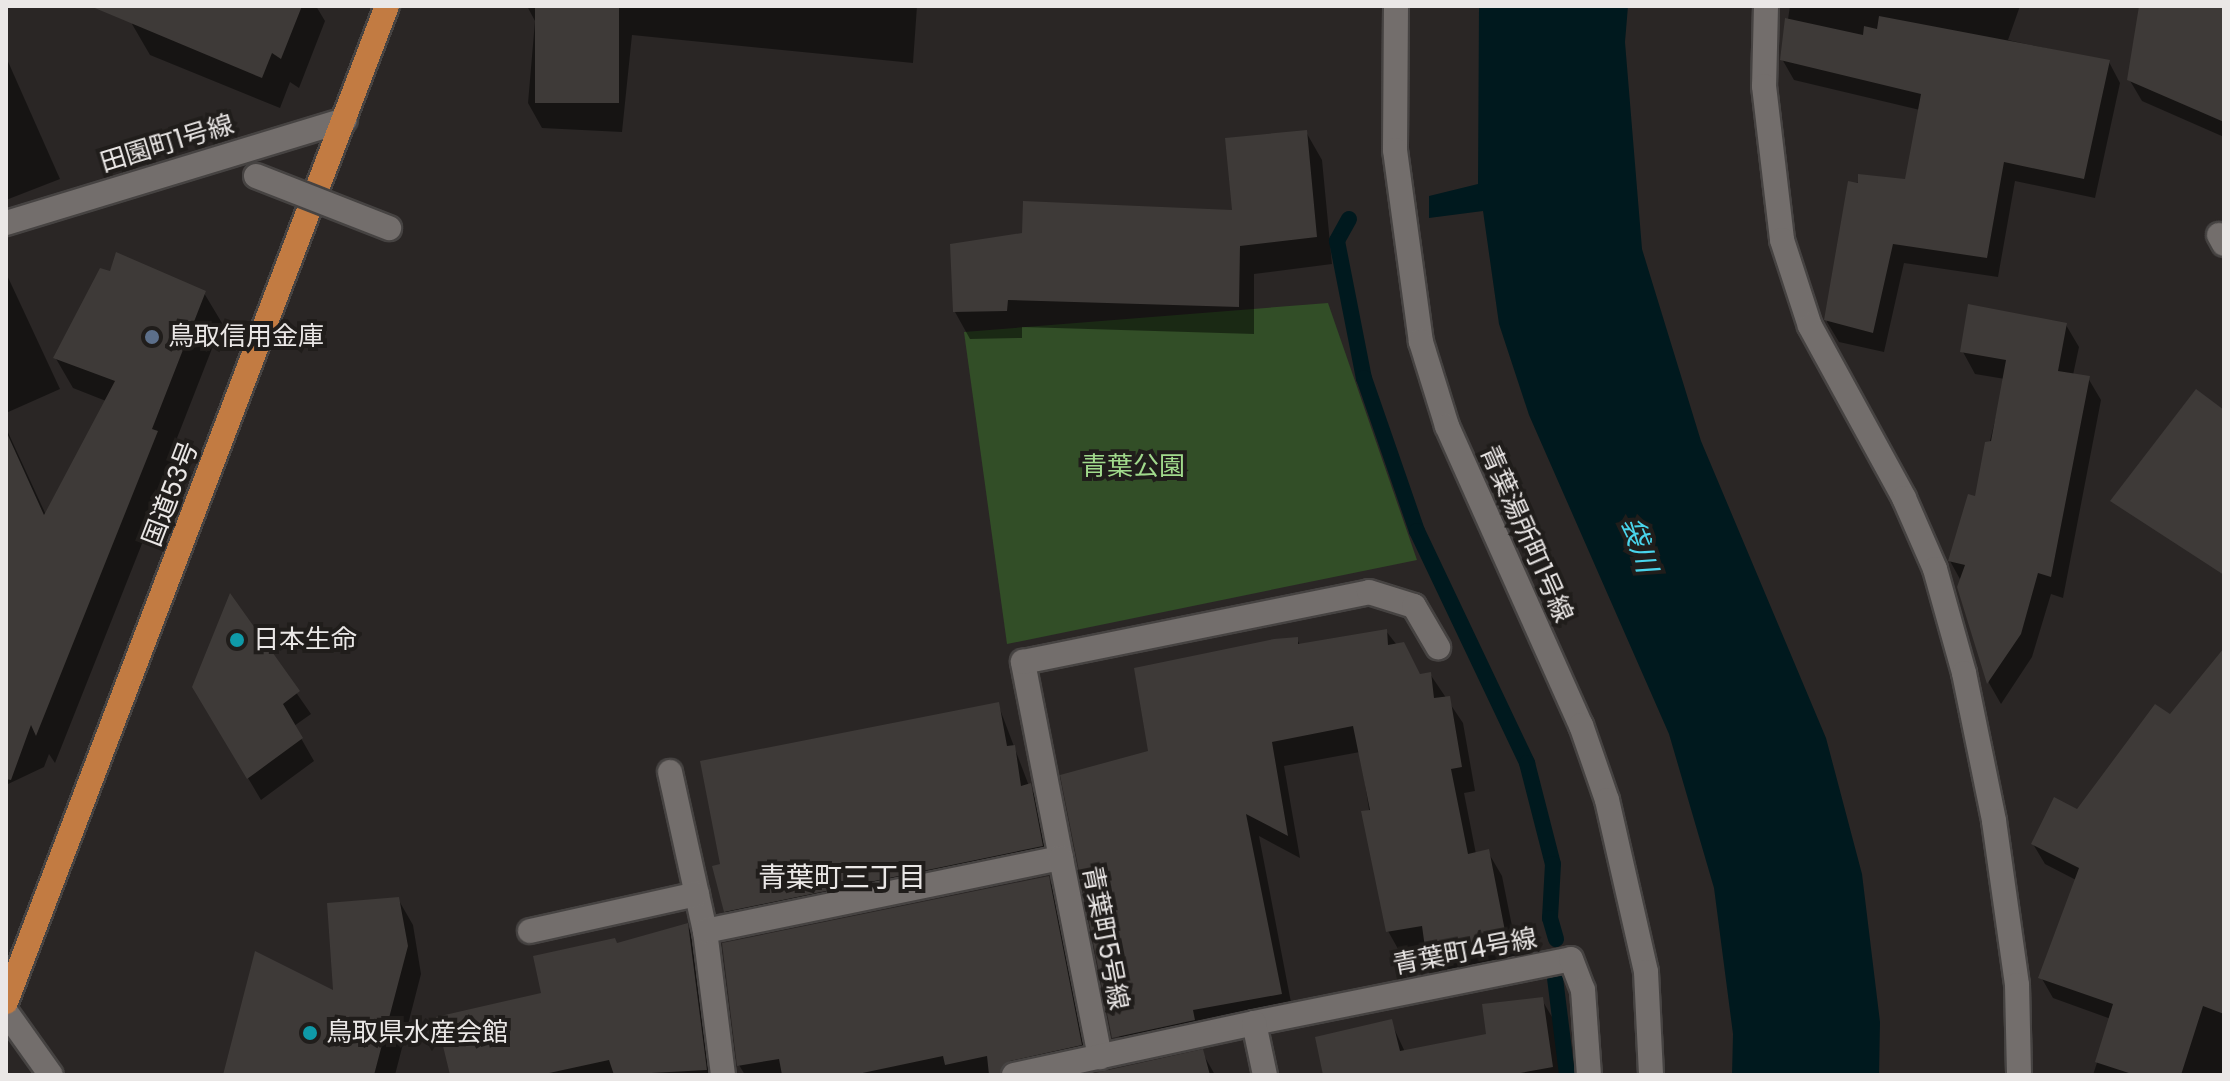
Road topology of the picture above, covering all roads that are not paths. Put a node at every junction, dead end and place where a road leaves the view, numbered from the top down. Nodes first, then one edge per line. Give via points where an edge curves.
1 (387, 6) edge
2 (1396, 6) edge
3 (1766, 6) edge
4 (345, 120) junction
5 (256, 176) dead end
6 (6, 223) edge
7 (389, 228) dead end
8 (1438, 647) dead end
9 (670, 772) dead end
10 (1061, 858) junction
11 (697, 894) junction
12 (530, 931) dead end
13 (705, 931) junction
14 (6, 1002) edge
15 (6, 1012) edge
16 (1254, 1023) junction
17 (1100, 1057) junction
18 (51, 1075) edge
19 (723, 1075) edge
20 (1014, 1075) edge
21 (1265, 1075) edge
22 (1589, 1075) edge
23 (1651, 1075) edge
24 (2019, 1075) edge

1 - 4 highway, 国道53号
2 - 23 street, 青葉湯所町1号線 via 1395,150 1421,342 1447,426 1581,725 1607,800 1646,972
3 - 24 street via 1764,86 1782,240 1810,326 1904,498 1935,569 1964,673 1994,821 2017,985
4 - 6 street, 田園町1号線
4 - 14 highway, 国道53号
5 - 7 street, bridge
8 - 10 street via 1414,606 1369,592 1023,662
9 - 11 street
10 - 13 street, 青葉町5号線
10 - 17 street, 青葉町5号線
11 - 12 street
11 - 13 street
13 - 19 street
15 - 18 street
16 - 17 street
16 - 21 street
16 - 22 street, 青葉町4号線 via 1571,959 1583,990
17 - 20 street

